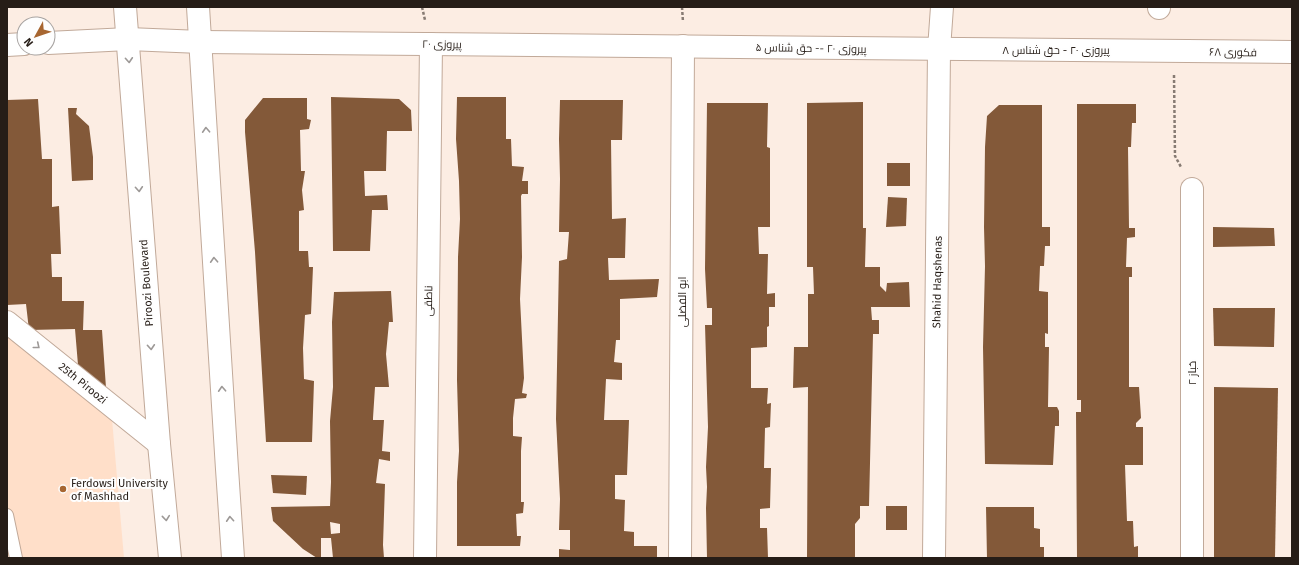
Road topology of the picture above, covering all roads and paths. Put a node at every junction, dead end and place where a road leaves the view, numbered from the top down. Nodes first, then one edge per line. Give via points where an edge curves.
1 (125, 7) edge
2 (198, 7) edge
3 (942, 7) edge
4 (128, 39) junction
5 (201, 42) junction
6 (56, 43) edge
7 (431, 44) junction
8 (683, 46) junction
9 (939, 49) junction
10 (1174, 51) junction
11 (1292, 52) edge
12 (1192, 189) joint
13 (7, 322) edge
14 (159, 444) junction
15 (7, 516) edge
16 (16, 558) edge
17 (170, 558) edge
18 (233, 558) edge
19 (425, 558) edge
20 (680, 558) edge
21 (934, 558) edge
22 (1192, 558) edge

1 - 4 street, Piroozi Boulevard
2 - 5 street
3 - 9 street, Shahid Haqshenas
4 - 5 street, پیروزی ۲۰
4 - 6 street, پیروزی ۲۰
4 -> 14 street, Piroozi Boulevard
5 - 7 street, پیروزی ۲۰
18 -> 5 street
7 - 8 street, پیروزی ۲۰
7 - 19 street, ناطقی
8 - 9 street, پیروزی ۲۰ -- حق شناس ۵
8 - 20 street, ابو الفضلی
9 - 10 street, پیروزی ۲۰ - حق شناس ۸
9 - 21 street, Shahid Haqshenas
10 - 11 street, فکوری ۶۸
10 - 12 path via 1175,156
12 - 22 street, خباز ۲
13 -> 14 street, 25th Piroozi
14 -> 17 street, Piroozi Boulevard
15 - 16 lane

